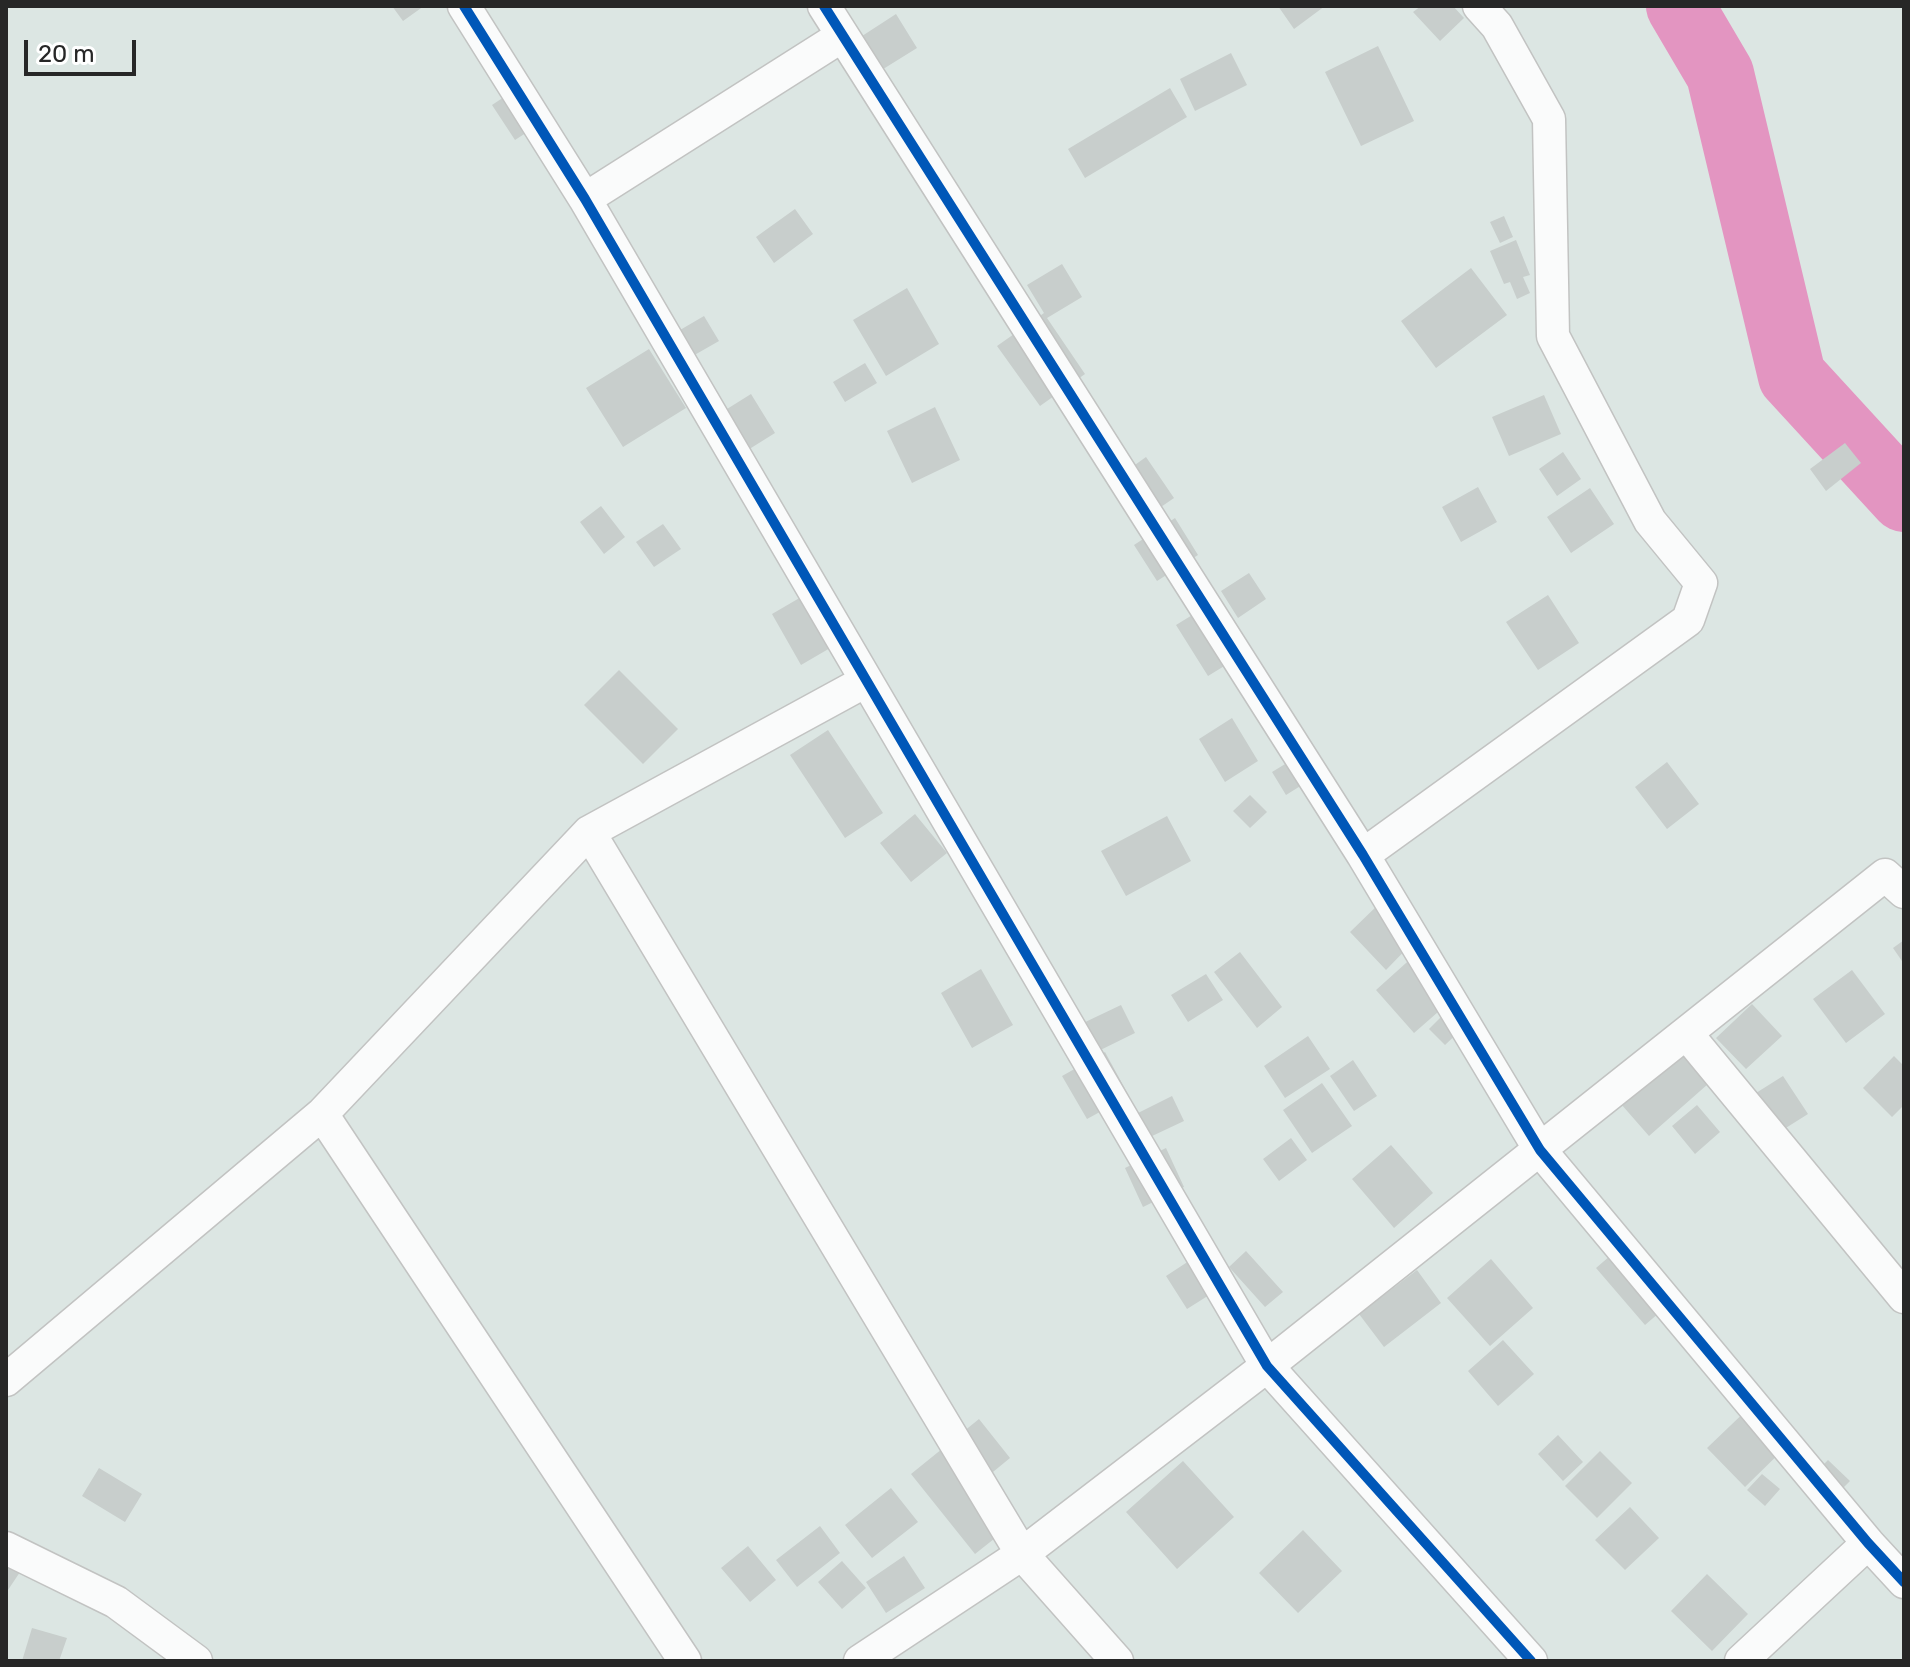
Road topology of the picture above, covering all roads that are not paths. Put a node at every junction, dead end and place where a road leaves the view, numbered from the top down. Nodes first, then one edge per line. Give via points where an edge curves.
1 (464, 6) edge
2 (824, 6) edge
3 (1479, 6) edge
4 (842, 36) junction
5 (585, 199) junction
6 (866, 681) junction
7 (589, 832) junction
8 (1363, 855) junction
9 (1904, 892) edge
10 (1686, 1033) junction
11 (322, 1114) junction
12 (1540, 1150) junction
13 (1904, 1297) edge
14 (1267, 1366) junction
15 (6, 1380) edge
16 (1868, 1543) junction
17 (6, 1548) edge
18 (1022, 1554) junction
19 (1904, 1582) edge
20 (196, 1661) edge
21 (685, 1661) edge
22 (860, 1661) edge
23 (1117, 1661) edge
24 (1531, 1661) edge
25 (1741, 1661) edge

1 - 5 street
2 - 4 street
3 - 8 street via 1497,26 1549,119 1553,336 1650,521 1701,583 1688,620
4 - 5 street
4 - 8 street
5 - 6 street
6 - 7 street
6 - 14 street
7 - 11 street
7 - 18 street
8 - 12 street
9 - 10 street via 1885,875
10 - 12 street
10 - 13 street
11 - 15 street
11 - 21 street
12 - 14 street
12 - 16 street
14 - 18 street
14 - 24 street
16 - 19 street
16 - 25 street
17 - 20 street via 116,1602
18 - 22 street
18 - 23 street

